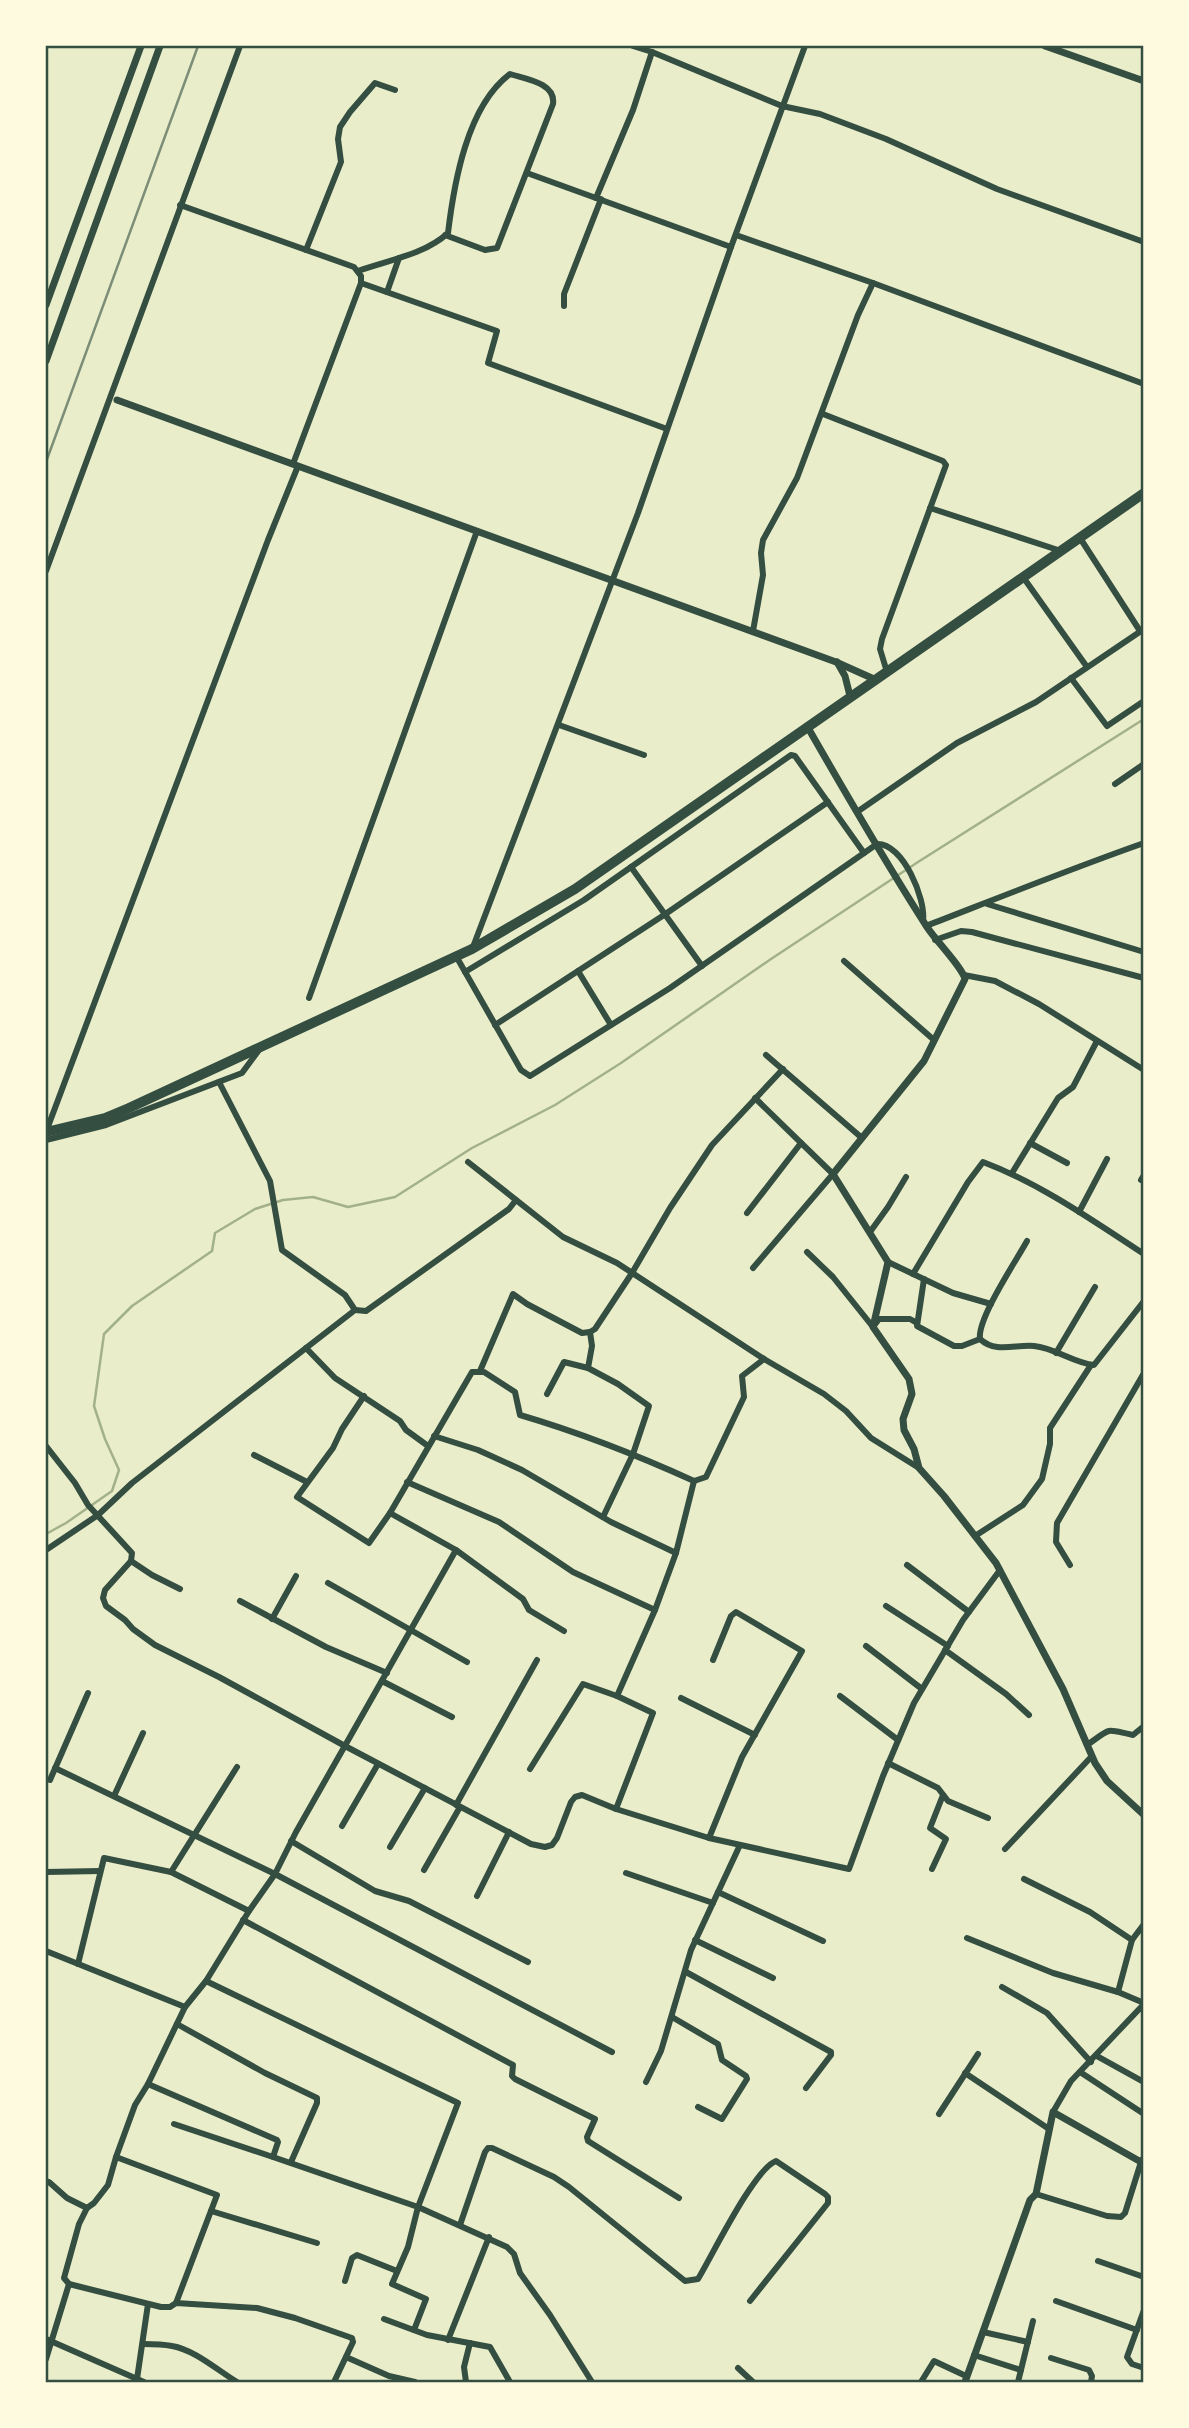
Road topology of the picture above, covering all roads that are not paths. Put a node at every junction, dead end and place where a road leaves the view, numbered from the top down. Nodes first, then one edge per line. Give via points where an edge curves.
1 (141, 46) edge
2 (160, 46) edge
3 (240, 46) edge
4 (633, 46) edge
5 (805, 46) edge
6 (1045, 46) edge
7 (652, 52) junction
8 (1143, 81) edge
9 (395, 90) dead end
10 (782, 106) junction
11 (527, 173) junction
12 (598, 199) junction
13 (180, 205) junction
14 (736, 235) junction
15 (445, 236) junction
16 (1143, 242) edge
17 (731, 247) junction
18 (306, 250) junction
19 (399, 258) junction
20 (358, 271) junction
21 (361, 283) junction
22 (873, 283) junction
23 (387, 292) junction
24 (46, 305) edge
25 (564, 306) dead end
26 (46, 361) edge
27 (1143, 384) edge
28 (117, 400) dead end
29 (823, 414) junction
30 (667, 429) junction
31 (296, 465) junction
32 (1143, 492) edge
33 (930, 509) junction
34 (477, 531) junction
35 (1080, 538) junction
36 (1061, 551) junction
37 (46, 571) edge
38 (1023, 577) junction
39 (614, 580) junction
40 (1142, 630) edge
41 (752, 631) junction
42 (836, 662) junction
43 (1087, 667) junction
44 (887, 671) junction
45 (1071, 678) junction
46 (874, 679) junction
47 (850, 696) junction
48 (1143, 701) edge
49 (559, 725) junction
50 (807, 726) junction
51 (644, 755) dead end
52 (1143, 764) edge
53 (1115, 784) dead end
54 (705, 797) junction
55 (828, 802) junction
56 (713, 809) junction
57 (857, 813) junction
58 (1143, 843) edge
59 (877, 844) junction
60 (864, 853) junction
61 (631, 867) junction
62 (987, 904) junction
63 (664, 915) junction
64 (924, 924) junction
65 (935, 940) junction
66 (472, 949) junction
67 (1143, 952) edge
68 (456, 957) junction
69 (844, 961) dead end
70 (702, 966) junction
71 (578, 971) junction
72 (465, 972) junction
73 (964, 975) junction
74 (1143, 978) edge
75 (309, 998) dead end
76 (495, 1025) junction
77 (611, 1025) junction
78 (934, 1040) junction
79 (1097, 1041) junction
80 (260, 1049) junction
81 (766, 1055) dead end
82 (782, 1069) junction
83 (1143, 1070) edge
84 (219, 1082) junction
85 (755, 1098) junction
86 (46, 1133) edge
87 (862, 1138) junction
88 (46, 1140) edge
89 (801, 1143) junction
90 (1030, 1143) junction
91 (1107, 1159) dead end
92 (468, 1162) dead end
93 (1067, 1163) dead end
94 (1012, 1173) junction
95 (833, 1174) junction
96 (906, 1177) dead end
97 (516, 1200) junction
98 (1079, 1212) junction
99 (747, 1213) dead end
100 (870, 1232) junction
101 (1027, 1241) dead end
102 (807, 1252) dead end
103 (1143, 1254) edge
104 (888, 1262) junction
105 (753, 1268) dead end
106 (632, 1273) junction
107 (913, 1274) junction
108 (924, 1279) junction
109 (1095, 1287) dead end
110 (1143, 1301) edge
111 (991, 1304) junction
112 (355, 1310) junction
113 (917, 1323) junction
114 (873, 1327) junction
115 (590, 1332) junction
116 (980, 1339) junction
117 (306, 1348) junction
118 (1056, 1353) junction
119 (764, 1359) junction
120 (1091, 1365) junction
121 (588, 1368) junction
122 (480, 1371) junction
123 (1143, 1373) edge
124 (547, 1394) dead end
125 (363, 1396) junction
126 (434, 1436) junction
127 (46, 1446) edge
128 (428, 1446) junction
129 (633, 1454) junction
130 (254, 1455) dead end
131 (919, 1468) junction
132 (694, 1481) junction
133 (307, 1482) junction
134 (407, 1482) junction
135 (390, 1513) junction
136 (97, 1514) junction
137 (603, 1517) junction
138 (975, 1536) junction
139 (46, 1550) edge
140 (456, 1550) junction
141 (676, 1553) junction
142 (131, 1561) junction
143 (907, 1565) dead end
144 (1070, 1565) dead end
145 (1000, 1570) junction
146 (296, 1576) dead end
147 (328, 1583) dead end
148 (180, 1588) dead end
149 (240, 1601) dead end
150 (886, 1606) dead end
151 (655, 1610) junction
152 (969, 1612) junction
153 (272, 1619) junction
154 (411, 1629) junction
155 (564, 1631) dead end
156 (866, 1646) dead end
157 (947, 1648) junction
158 (537, 1660) dead end
159 (713, 1660) dead end
160 (467, 1662) dead end
161 (387, 1673) junction
162 (382, 1681) junction
163 (922, 1689) junction
164 (88, 1693) dead end
165 (617, 1696) junction
166 (840, 1696) dead end
167 (681, 1698) dead end
168 (1029, 1715) dead end
169 (452, 1717) dead end
170 (1143, 1726) edge
171 (143, 1733) dead end
172 (755, 1735) junction
173 (898, 1740) junction
174 (1087, 1745) junction
175 (345, 1746) junction
176 (1092, 1756) junction
177 (888, 1763) junction
178 (378, 1764) junction
179 (237, 1767) dead end
180 (55, 1768) junction
181 (530, 1769) dead end
182 (50, 1780) dead end
183 (425, 1788) junction
184 (943, 1795) junction
185 (114, 1796) junction
186 (458, 1806) junction
187 (616, 1809) junction
188 (1143, 1815) edge
189 (988, 1818) dead end
190 (342, 1826) dead end
191 (509, 1832) junction
192 (194, 1834) junction
193 (709, 1838) junction
194 (291, 1841) junction
195 (740, 1845) junction
196 (390, 1847) dead end
197 (1005, 1849) dead end
198 (932, 1869) dead end
199 (424, 1870) dead end
200 (100, 1871) junction
201 (46, 1872) edge
202 (171, 1872) junction
203 (626, 1873) dead end
204 (275, 1874) junction
205 (1024, 1879) dead end
206 (718, 1892) junction
207 (477, 1896) dead end
208 (713, 1903) junction
209 (249, 1911) junction
210 (243, 1920) junction
211 (1143, 1924) edge
212 (967, 1938) dead end
213 (695, 1940) junction
214 (1132, 1940) junction
215 (822, 1941) dead end
216 (46, 1951) edge
217 (528, 1962) dead end
218 (78, 1964) junction
219 (686, 1972) junction
220 (773, 1978) dead end
221 (206, 1982) junction
222 (1002, 1987) dead end
223 (1118, 1992) junction
224 (1143, 2003) edge
225 (185, 2007) junction
226 (672, 2017) junction
227 (177, 2024) junction
228 (612, 2052) dead end
229 (978, 2054) dead end
230 (1097, 2056) junction
231 (1091, 2062) junction
232 (1080, 2072) junction
233 (965, 2073) junction
234 (646, 2082) dead end
235 (1143, 2082) edge
236 (148, 2084) junction
237 (806, 2088) dead end
238 (698, 2107) dead end
239 (1053, 2112) junction
240 (940, 2114) dead end
241 (1143, 2114) edge
242 (174, 2124) dead end
243 (1049, 2129) junction
244 (116, 2157) junction
245 (273, 2157) junction
246 (1142, 2160) edge
247 (291, 2162) junction
248 (1135, 2176) junction
249 (1143, 2179) edge
250 (46, 2181) edge
251 (1036, 2194) junction
252 (679, 2198) dead end
253 (418, 2207) junction
254 (87, 2208) junction
255 (211, 2211) junction
256 (460, 2225) junction
257 (489, 2237) junction
258 (317, 2243) dead end
259 (1098, 2262) dead end
260 (397, 2271) junction
261 (1143, 2277) edge
262 (345, 2281) dead end
263 (69, 2284) junction
264 (750, 2301) dead end
265 (1056, 2301) dead end
266 (176, 2303) junction
267 (148, 2304) junction
268 (1143, 2310) edge
269 (384, 2319) dead end
270 (1033, 2321) dead end
271 (414, 2330) junction
272 (1137, 2330) junction
273 (983, 2332) junction
274 (49, 2340) edge
275 (448, 2340) junction
276 (1028, 2342) junction
277 (470, 2343) junction
278 (143, 2344) junction
279 (974, 2356) junction
280 (346, 2357) junction
281 (1051, 2358) dead end
282 (46, 2359) edge
283 (738, 2368) dead end
284 (1143, 2368) edge
285 (1021, 2370) junction
286 (965, 2379) edge
287 (141, 2381) edge
288 (237, 2382) edge
289 (334, 2382) edge
290 (415, 2382) edge
291 (466, 2382) edge
292 (510, 2382) edge
293 (592, 2382) edge
294 (753, 2382) edge
295 (922, 2382) edge
296 (1018, 2382) edge
297 (1091, 2382) edge

1 - 24 street
2 - 26 street
3 - 13 street
4 - 7 street
5 - 10 street
6 - 8 street
7 - 10 street
7 - 12 street
9 - 18 street via 375,83 340,127 341,162
10 - 14 street
10 - 16 street via 820,114 997,189
11 - 12 street
11 - 15 street via 498,248 485,250
11 - 15 street via 554,96 550,88 510,74 480,111 453,189
12 - 17 street
12 - 25 street via 564,293
13 - 18 street
13 - 37 street
14 - 17 street
14 - 22 street
15 - 19 street
17 - 30 street
18 - 20 street
19 - 20 street
19 - 23 street
20 - 21 street
21 - 23 street
21 - 31 street
22 - 27 street
22 - 29 street
23 - 30 street via 497,331 488,363
28 - 31 street
29 - 33 street via 945,462
29 - 41 street via 786,502 763,540 763,576
30 - 39 street
31 - 34 street
31 - 86 street
32 - 35 highway
33 - 36 street
33 - 44 street via 882,639 880,649
34 - 39 street
34 - 75 street
35 - 36 highway
35 - 40 street
36 - 38 highway
38 - 43 street
38 - 44 highway
39 - 41 street
39 - 49 street
40 - 43 street
41 - 42 street
42 - 46 street
42 - 47 street
43 - 45 street
44 - 46 highway
45 - 48 street via 1107,726
45 - 57 street via 1036,702 957,743
46 - 47 highway
47 - 50 highway
49 - 51 street
49 - 66 street
50 - 54 highway
50 - 57 street
52 - 53 street
54 - 56 street
54 - 66 highway via 575,889
55 - 56 street via 793,755
55 - 60 street
55 - 63 street
56 - 61 street
57 - 59 street
58 - 62 street
59 - 60 street
59 - 64 street
59 - 64 street via 887,845 901,858 919,891
60 - 70 street
61 - 63 street
61 - 72 street
62 - 64 street
62 - 67 street
63 - 70 street
63 - 71 street
64 - 65 street
65 - 73 street
65 - 74 street via 972,932
66 - 68 highway
68 - 72 street
68 - 80 highway
69 - 78 street
70 - 77 street
71 - 76 street
71 - 77 street
72 - 76 street
73 - 78 street
73 - 79 street via 995,981
76 - 77 street via 521,1070 530,1076
78 - 87 street via 924,1060
79 - 83 street
79 - 90 street via 1073,1087 1058,1098
80 - 84 street via 242,1073
80 - 86 highway via 105,1118
81 - 82 street
82 - 85 street
82 - 87 street
84 - 88 street via 106,1125
84 - 112 street via 270,1181 282,1250 345,1295
85 - 89 street
85 - 106 street via 712,1145
87 - 95 street
89 - 95 street
89 - 99 street
90 - 93 street
90 - 94 street
91 - 98 street
92 - 97 street
94 - 98 street
94 - 107 street via 983,1162
95 - 100 street
95 - 105 street
96 - 100 street
97 - 106 street via 563,1237
97 - 112 street via 366,1311
98 - 103 street
100 - 104 street
101 - 111 street
102 - 114 street
104 - 107 street
104 - 114 street
106 - 115 street
106 - 119 street
107 - 108 street
108 - 111 street
108 - 113 street
109 - 118 street
110 - 120 street
111 - 116 street
112 - 117 street
113 - 114 street via 878,1319
113 - 116 street via 954,1346
114 - 131 street via 909,1379 912,1394 904,1430
115 - 121 street
115 - 122 street via 582,1333 513,1294
116 - 118 street via 1004,1348 1034,1346
117 - 125 street via 335,1378
117 - 136 street
118 - 120 street
119 - 131 street via 824,1394 871,1438
119 - 132 street via 742,1376 744,1397 706,1476
120 - 138 street via 1050,1428 1046,1467 1038,1486 1023,1505
121 - 124 street via 564,1362
121 - 129 street via 649,1406
122 - 126 street via 472,1372
122 - 129 street via 515,1392 520,1415
123 - 144 street via 1057,1523 1056,1542
125 - 128 street
125 - 133 street
126 - 128 street
126 - 137 street via 522,1470
127 - 136 street
128 - 134 street
129 - 132 street
129 - 137 street
130 - 133 street
131 - 138 street
132 - 141 street
133 - 135 street via 298,1499 368,1543
134 - 135 street
134 - 151 street via 499,1522 573,1572
135 - 140 street
136 - 139 street
136 - 142 street via 132,1553
137 - 141 street
138 - 145 street
140 - 154 street
140 - 155 street via 523,1599 529,1610
141 - 151 street
142 - 148 street
142 - 175 street via 105,1590 106,1606 155,1645
143 - 152 street
145 - 152 street
145 - 174 street
146 - 153 street
147 - 154 street
149 - 153 street
150 - 157 street
151 - 165 street
152 - 157 street
153 - 161 street
154 - 160 street
154 - 161 street
156 - 163 street
157 - 163 street
157 - 168 street
158 - 186 street
159 - 172 street via 736,1612 801,1649
161 - 162 street
162 - 169 street
162 - 175 street
163 - 173 street
164 - 180 street
165 - 181 street via 583,1684
165 - 187 street via 653,1713
166 - 173 street
167 - 172 street
170 - 174 street via 1133,1735 1108,1730
171 - 185 street
172 - 193 street
173 - 177 street
174 - 176 street
175 - 178 street
175 - 194 street
176 - 188 street via 1107,1781
176 - 197 street
177 - 184 street via 939,1788
177 - 195 street via 849,1869
178 - 183 street
178 - 190 street
179 - 192 street
180 - 182 street
180 - 185 street
183 - 186 street
183 - 196 street
184 - 189 street
184 - 198 street via 930,1828 946,1839
185 - 192 street
186 - 191 street
186 - 199 street
187 - 191 street via 575,1797 557,1838 545,1847
187 - 193 street
191 - 207 street
192 - 202 street
192 - 204 street
193 - 195 street
194 - 204 street
194 - 217 street via 382,1895 409,1901
195 - 206 street
200 - 201 street
200 - 202 street via 105,1858
200 - 218 street
202 - 209 street
203 - 208 street
204 - 209 street
204 - 228 street
205 - 214 street via 1090,1912
206 - 208 street
206 - 215 street
208 - 213 street
209 - 210 street
210 - 221 street
210 - 252 street via 513,2065 514,2079 595,2119 588,2141
211 - 214 street
212 - 223 street via 1053,1973
213 - 219 street
213 - 220 street
214 - 223 street
216 - 218 street
218 - 225 street
219 - 226 street
219 - 237 street via 831,2052
221 - 225 street
221 - 253 street via 457,2101
222 - 231 street via 1046,2014
223 - 224 street
224 - 230 street
225 - 227 street
226 - 234 street
226 - 238 street via 718,2044 722,2060 747,2079 722,2119
227 - 236 street
227 - 247 street via 317,2098
229 - 233 street
230 - 231 street
230 - 235 street
231 - 232 street
232 - 239 street
232 - 241 street
233 - 240 street
233 - 243 street
236 - 244 street
236 - 245 street via 277,2140
239 - 243 street
239 - 246 street
242 - 245 street
243 - 251 street
244 - 254 street via 108,2185
244 - 255 street via 217,2195
245 - 247 street
246 - 248 street
247 - 253 street
248 - 249 street
248 - 251 street via 1121,2217
250 - 254 street via 66,2199
251 - 273 street
253 - 256 street
253 - 260 street
254 - 263 street via 68,2261 64,2278
255 - 258 street
255 - 266 street
256 - 257 street
256 - 264 street via 485,2152 492,2148 562,2182 685,2281 694,2281 752,2186 766,2166 776,2161 825,2194 828,2203
257 - 275 street
257 - 293 street via 512,2250 520,2273
259 - 261 street
260 - 262 street via 357,2255
260 - 271 street via 393,2286 426,2299
263 - 267 street
263 - 274 street
265 - 272 street
266 - 267 street via 170,2307
266 - 280 street via 257,2308 295,2318 352,2338
267 - 278 street
268 - 272 street
269 - 271 street
270 - 276 street
271 - 275 street
272 - 284 street via 1127,2357
273 - 276 street
273 - 279 street
274 - 282 street
274 - 287 street
275 - 277 street
276 - 285 street
277 - 291 street via 464,2367
277 - 292 street via 490,2347
278 - 287 street
278 - 288 street via 181,2349
279 - 285 street
279 - 286 street
280 - 289 street
280 - 290 street
281 - 297 street via 1089,2370
283 - 294 street
285 - 296 street
286 - 295 street via 934,2361

